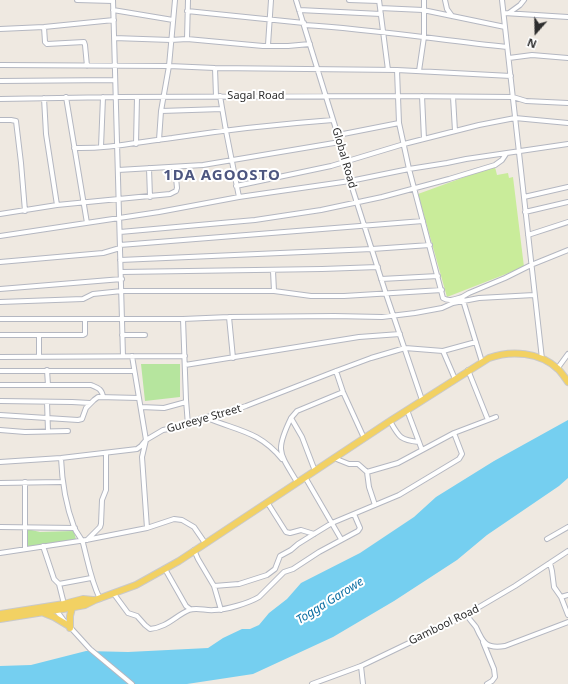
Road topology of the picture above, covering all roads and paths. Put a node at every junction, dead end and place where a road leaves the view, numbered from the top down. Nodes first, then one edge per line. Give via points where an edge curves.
1 (77, 0) edge
2 (113, 0) edge
3 (175, 0) edge
4 (188, 0) edge
5 (271, 0) edge
6 (296, 0) edge
7 (349, 0) edge
8 (379, 0) edge
9 (424, 0) edge
10 (445, 0) edge
11 (502, 0) edge
12 (524, 0) edge
13 (380, 8) junction
14 (113, 10) junction
15 (299, 10) junction
16 (424, 10) junction
17 (187, 11) junction
18 (504, 13) junction
19 (509, 13) junction
20 (381, 14) junction
21 (452, 16) junction
22 (568, 17) edge
23 (114, 20) junction
24 (173, 20) junction
25 (270, 20) junction
26 (304, 24) junction
27 (44, 27) junction
28 (505, 27) junction
29 (0, 29) edge
30 (384, 33) junction
31 (424, 37) junction
32 (114, 38) junction
33 (187, 39) junction
34 (171, 40) junction
35 (310, 44) junction
36 (268, 45) junction
37 (508, 47) junction
38 (509, 58) junction
39 (568, 58) edge
40 (0, 65) edge
41 (87, 66) junction
42 (114, 66) junction
43 (169, 66) junction
44 (215, 68) junction
45 (317, 68) junction
46 (388, 70) junction
47 (397, 70) junction
48 (419, 72) junction
49 (511, 76) junction
50 (115, 80) junction
51 (0, 81) edge
52 (137, 96) junction
53 (218, 96) junction
54 (326, 96) junction
55 (398, 96) junction
56 (422, 96) junction
57 (66, 97) junction
58 (103, 97) junction
59 (117, 97) junction
60 (163, 97) junction
61 (453, 97) junction
62 (513, 97) junction
63 (44, 98) junction
64 (0, 99) edge
65 (568, 103) edge
66 (222, 108) junction
67 (161, 111) junction
68 (515, 118) junction
69 (0, 120) edge
70 (333, 120) junction
71 (399, 123) junction
72 (568, 123) edge
73 (226, 131) junction
74 (455, 131) junction
75 (338, 135) junction
76 (424, 139) junction
77 (158, 140) junction
78 (340, 142) junction
79 (136, 144) junction
80 (404, 144) junction
81 (568, 144) edge
82 (117, 146) junction
83 (101, 147) junction
84 (74, 148) junction
85 (519, 152) junction
86 (506, 154) junction
87 (232, 161) junction
88 (345, 161) junction
89 (175, 167) junction
90 (149, 168) junction
91 (409, 169) junction
92 (118, 170) junction
93 (350, 181) junction
94 (236, 186) junction
95 (568, 187) edge
96 (414, 189) junction
97 (150, 197) junction
98 (239, 197) junction
99 (524, 197) junction
100 (118, 200) junction
101 (357, 201) junction
102 (568, 202) edge
103 (83, 203) junction
104 (57, 205) junction
105 (25, 211) junction
106 (525, 212) junction
107 (0, 214) edge
108 (120, 218) junction
109 (423, 221) junction
110 (568, 222) edge
111 (87, 223) junction
112 (365, 226) junction
113 (120, 232) junction
114 (528, 235) junction
115 (0, 236) edge
116 (430, 245) junction
117 (120, 247) junction
118 (372, 249) junction
119 (568, 250) edge
120 (120, 260) junction
121 (0, 262) edge
122 (531, 265) junction
123 (378, 267) junction
124 (273, 270) junction
125 (121, 272) junction
126 (438, 276) junction
127 (122, 279) junction
128 (381, 279) junction
129 (0, 289) edge
130 (442, 290) junction
131 (122, 291) junction
132 (274, 291) junction
133 (386, 294) junction
134 (534, 295) junction
135 (463, 299) junction
136 (0, 302) edge
137 (394, 316) junction
138 (229, 317) junction
139 (0, 319) edge
140 (121, 319) junction
141 (86, 320) junction
142 (183, 320) junction
143 (400, 334) junction
144 (0, 335) edge
145 (122, 335) junction
146 (145, 335) dead end
147 (39, 336) junction
148 (476, 342) junction
149 (405, 348) junction
150 (443, 351) junction
151 (568, 354) edge
152 (39, 356) junction
153 (123, 356) junction
154 (132, 356) junction
155 (185, 356) junction
156 (0, 357) edge
157 (233, 358) junction
158 (542, 360) junction
159 (482, 362) junction
160 (185, 365) junction
161 (557, 369) junction
162 (47, 370) junction
163 (468, 370) junction
164 (0, 371) edge
165 (134, 371) junction
166 (336, 371) junction
167 (455, 378) junction
168 (568, 382) edge
169 (0, 385) edge
170 (48, 385) junction
171 (343, 392) junction
172 (103, 397) junction
173 (139, 398) junction
174 (422, 400) junction
175 (0, 401) edge
176 (47, 402) junction
177 (186, 402) junction
178 (90, 403) junction
179 (141, 407) junction
180 (407, 410) junction
181 (0, 415) edge
182 (496, 417) dead end
183 (48, 418) junction
184 (206, 418) junction
185 (291, 418) junction
186 (488, 420) junction
187 (390, 421) junction
188 (188, 425) junction
189 (0, 430) edge
190 (48, 431) junction
191 (68, 431) dead end
192 (454, 433) junction
193 (364, 438) junction
194 (146, 440) junction
195 (419, 442) junction
196 (422, 450) junction
197 (106, 453) junction
198 (61, 458) junction
199 (282, 458) junction
200 (334, 458) junction
201 (0, 462) edge
202 (315, 471) junction
203 (367, 472) junction
204 (305, 477) junction
205 (25, 482) junction
206 (62, 482) junction
207 (297, 482) junction
208 (0, 483) edge
209 (266, 502) junction
210 (375, 506) junction
211 (354, 514) junction
212 (332, 524) junction
213 (25, 526) junction
214 (0, 527) edge
215 (568, 527) edge
216 (75, 528) junction
217 (147, 528) junction
218 (314, 534) junction
219 (547, 539) dead end
220 (341, 540) junction
221 (84, 541) junction
222 (205, 543) junction
223 (44, 546) junction
224 (25, 549) junction
225 (194, 550) junction
226 (568, 551) edge
227 (0, 553) edge
228 (550, 563) junction
229 (165, 569) junction
230 (91, 578) junction
231 (59, 584) junction
232 (214, 586) junction
233 (114, 594) junction
234 (568, 594) edge
235 (561, 597) junction
236 (97, 599) junction
237 (64, 604) junction
238 (56, 608) junction
239 (72, 608) junction
240 (190, 609) junction
241 (221, 610) junction
242 (42, 613) junction
243 (0, 614) edge
244 (466, 614) junction
245 (568, 615) edge
246 (0, 619) edge
247 (568, 622) edge
248 (69, 627) junction
249 (483, 642) junction
250 (361, 666) junction
251 (132, 684) edge
252 (312, 684) edge
253 (363, 684) edge
254 (487, 684) edge

1 - 2 street
2 - 14 street
3 - 24 street
4 - 17 street
5 - 25 street
6 - 15 street, Global Road
7 - 8 street
8 - 13 street
9 - 16 street
10 - 21 street
11 - 18 street
12 - 19 street
13 - 16 street
13 - 20 street
14 - 23 street
14 - 24 street
15 - 20 street
15 - 26 street, Global Road
16 - 21 street
16 - 31 street
17 - 25 street
17 - 33 street
18 - 19 street
18 - 28 street
19 - 22 street
20 - 30 street
21 - 28 street
23 - 27 street
23 - 32 street
24 - 34 street
25 - 26 street
25 - 36 street
26 - 30 street
26 - 35 street, Global Road
27 - 29 street
27 - 41 street via 47,44 84,42
28 - 37 street
30 - 31 street
30 - 46 street
31 - 37 street
31 - 48 street
32 - 34 street
32 - 42 street
33 - 34 street
33 - 36 street
34 - 43 street
35 - 36 street
35 - 45 street, Global Road
37 - 38 street
38 - 39 street via 532,55
38 - 49 street
40 - 41 street
41 - 42 street
42 - 43 street
42 - 50 street
43 - 44 street
43 - 60 street
44 - 45 street
44 - 53 street
45 - 46 street
45 - 54 street, Global Road
46 - 47 street
47 - 48 street
47 - 55 street
48 - 49 street
49 - 62 street
50 - 51 street
50 - 59 street
52 - 59 street, Sagal Road
52 - 60 street, Sagal Road
52 - 79 street
53 - 54 street, Sagal Road
53 - 60 street, Sagal Road
53 - 66 street
54 - 55 street, Sagal Road
54 - 70 street, Global Road
55 - 56 street, Sagal Road
55 - 71 street
56 - 61 street, Sagal Road
56 - 76 street
57 - 58 street, Sagal Road
57 - 63 street, Sagal Road
57 - 84 street
58 - 59 street, Sagal Road
58 - 83 street
59 - 82 street
60 - 67 street
61 - 62 street, Sagal Road
61 - 74 street
62 - 65 street, Sagal Road via 526,101
62 - 68 street
63 - 64 street, Sagal Road
63 - 104 street via 46,134
66 - 67 street
66 - 73 street
67 - 77 street
68 - 72 street
68 - 74 street
68 - 85 street
69 - 105 street via 16,121
70 - 73 street
70 - 75 street, Global Road
71 - 75 street
71 - 80 street
73 - 77 street
73 - 87 street
74 - 76 street
75 - 78 street, Global Road
76 - 80 street
77 - 79 street
78 - 87 street
78 - 88 street, Global Road
79 - 82 street
80 - 88 street
80 - 91 street
81 - 85 street
82 - 83 street
82 - 92 street
83 - 84 street
84 - 103 street
85 - 86 street
85 - 99 street
86 - 91 street
86 - 96 street via 495,165
87 - 89 street
87 - 94 street
88 - 93 street, Global Road
88 - 94 street
89 - 90 street
89 - 97 street via 176,191
90 - 92 street
90 - 97 street
91 - 93 street
91 - 96 street
92 - 100 street
93 - 98 street
93 - 101 street, Global Road
94 - 98 street
95 - 99 street
96 - 101 street
96 - 109 street
97 - 100 street
98 - 108 street
99 - 106 street
100 - 103 street
100 - 108 street
101 - 112 street, Global Road
101 - 113 street via 321,210 255,220
102 - 106 street
103 - 104 street
103 - 111 street
104 - 105 street
105 - 107 street
106 - 114 street
108 - 111 street
108 - 113 street
109 - 112 street
109 - 116 street
110 - 114 street
111 - 115 street
112 - 117 street
112 - 118 street, Global Road
113 - 117 street
114 - 122 street
116 - 118 street
116 - 126 street
117 - 120 street
117 - 121 street via 103,253
118 - 120 street
118 - 123 street, Global Road
119 - 122 street
120 - 125 street
122 - 134 street
122 - 135 street via 469,293
123 - 124 street
123 - 128 street, Global Road
124 - 125 street
124 - 132 street
125 - 127 street
126 - 128 street
126 - 130 street
127 - 129 street
127 - 131 street
128 - 133 street, Global Road
130 - 133 street
130 - 135 street via 443,298 447,300
131 - 132 street
131 - 136 street via 93,294 84,299
131 - 140 street
132 - 133 street via 311,296
133 - 137 street, Global Road
134 - 135 street
134 - 158 street
135 - 137 street via 442,308
135 - 148 street
137 - 138 street
137 - 143 street, Global Road
138 - 142 street
138 - 157 street
139 - 141 street
140 - 141 street
140 - 142 street
140 - 145 street
141 - 147 street via 83,335
142 - 155 street
143 - 149 street, Global Road
143 - 157 street via 359,337
144 - 147 street
145 - 146 street
145 - 153 street
147 - 152 street
148 - 150 street
148 - 159 street
149 - 150 street
149 - 166 street, Gureeye Street
149 - 174 street, Global Road
150 - 167 street
151 - 161 street
152 - 153 street
152 - 156 street
153 - 154 street
154 - 155 street
154 - 165 street
155 - 160 street
157 - 160 street
158 - 159 main road via 514,353 496,355
158 - 161 main road
159 - 163 main road
160 - 177 street
161 - 168 main road
162 - 164 street
162 - 165 street
162 - 170 street
163 - 167 main road
163 - 186 street
165 - 173 street
166 - 171 street
166 - 184 street, Gureeye Street via 246,406
167 - 174 main road
169 - 170 street
170 - 172 street via 91,385 103,392
171 - 185 street via 297,411
171 - 193 street
172 - 173 street
172 - 178 street
173 - 179 street
174 - 180 main road
175 - 176 street
176 - 178 street
176 - 183 street
177 - 179 street via 164,408
177 - 188 street
178 - 183 street via 82,418 78,420
179 - 194 street
180 - 187 main road
180 - 195 street
181 - 183 street
182 - 186 street
183 - 190 street
184 - 188 street, Gureeye Street via 195,420
184 - 199 street via 255,435 264,440
185 - 199 street via 282,438
185 - 202 street via 302,437
186 - 192 street
187 - 193 main road
187 - 195 street via 402,439
188 - 194 street, Gureeye Street via 164,430
189 - 190 street
190 - 191 street
192 - 196 street
192 - 210 street via 462,454 459,459 399,495
193 - 200 main road
194 - 197 street, Gureeye Street via 137,449
194 - 217 street via 142,456
195 - 196 street
196 - 203 street via 398,463
197 - 198 street, Gureeye Street
197 - 221 street via 106,490 102,500 101,524
198 - 201 street, Gureeye Street
198 - 206 street
199 - 207 street
200 - 202 main road
200 - 203 street via 349,464 358,464
202 - 204 main road
203 - 210 street
204 - 207 main road
204 - 212 street
205 - 206 street
205 - 208 street
205 - 213 street
206 - 216 street via 64,498
207 - 209 main road
209 - 218 street via 286,532 301,530
209 - 222 main road
210 - 211 street
211 - 212 street
211 - 220 street via 360,530
212 - 218 street
212 - 220 street
213 - 214 street
213 - 216 street
213 - 224 street
215 - 219 street
216 - 221 street
217 - 221 street
217 - 222 street via 174,519 182,520 194,527
218 - 232 street via 280,556 275,569 267,575 239,584
220 - 241 street via 297,567 284,572 254,600
221 - 223 street
221 - 230 street
222 - 225 main road
223 - 224 street
223 - 231 street via 54,579
224 - 227 street
225 - 229 main road
225 - 232 street
226 - 228 street, Gambool Road
228 - 235 street via 554,587
228 - 244 street, Gambool Road
229 - 233 main road
229 - 240 street
230 - 231 street
230 - 236 street
231 - 237 street
232 - 241 street
233 - 236 main road
233 - 240 street via 128,613 137,616 150,629 169,624
234 - 235 street
235 - 245 street
236 - 237 main road via 83,599
236 - 239 main road
237 - 238 main road
238 - 239 main road
238 - 242 main road
238 - 243 main road
238 - 248 street
239 - 248 main road
240 - 241 street
242 - 246 main road
242 - 248 main road
244 - 249 street
244 - 250 street, Gambool Road
247 - 249 street via 504,646 492,647
248 - 251 street via 90,649
249 - 254 street via 495,677
250 - 252 street, Gambool Road
250 - 253 street

